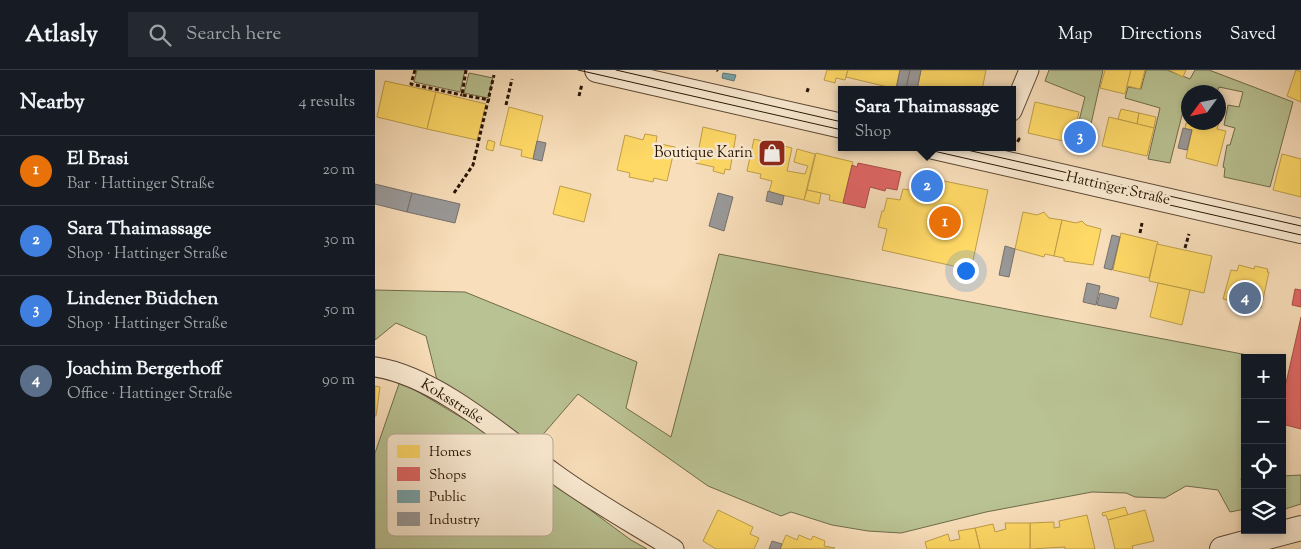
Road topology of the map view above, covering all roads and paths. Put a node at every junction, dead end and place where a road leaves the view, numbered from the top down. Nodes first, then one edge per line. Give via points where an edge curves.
1 (415, 70) edge
2 (466, 70) edge
3 (1029, 70) edge
4 (494, 76) dead end
5 (589, 78) edge
6 (511, 79) dead end
7 (809, 86) dead end
8 (807, 92) dead end
9 (462, 94) junction
10 (579, 96) dead end
11 (490, 100) junction
12 (1016, 101) edge
13 (507, 105) dead end
14 (838, 125) edge
15 (1016, 138) edge
16 (1019, 139) dead end
17 (969, 151) edge
18 (996, 154) edge
19 (454, 193) dead end
20 (1142, 223) dead end
21 (1301, 231) edge
22 (1140, 233) dead end
23 (1189, 234) dead end
24 (1185, 248) dead end
25 (375, 367) edge
26 (503, 434) edge
27 (553, 471) edge
28 (1301, 528) edge
29 (674, 549) edge
30 (1222, 549) edge

1 - 9 path via 411,84
2 - 9 path
3 - 12 street
4 - 11 path
5 - 10 path
5 - 14 street
6 - 13 path
7 - 8 path
9 - 11 path
11 - 19 path via 473,164
15 - 16 path
17 - 18 street, Hattinger Straße
18 - 21 street, Hattinger Straße
20 - 22 path
23 - 24 path
25 - 26 street, Koksstraße via 405,374 431,387
27 - 29 street, Koksstraße
28 - 30 street

